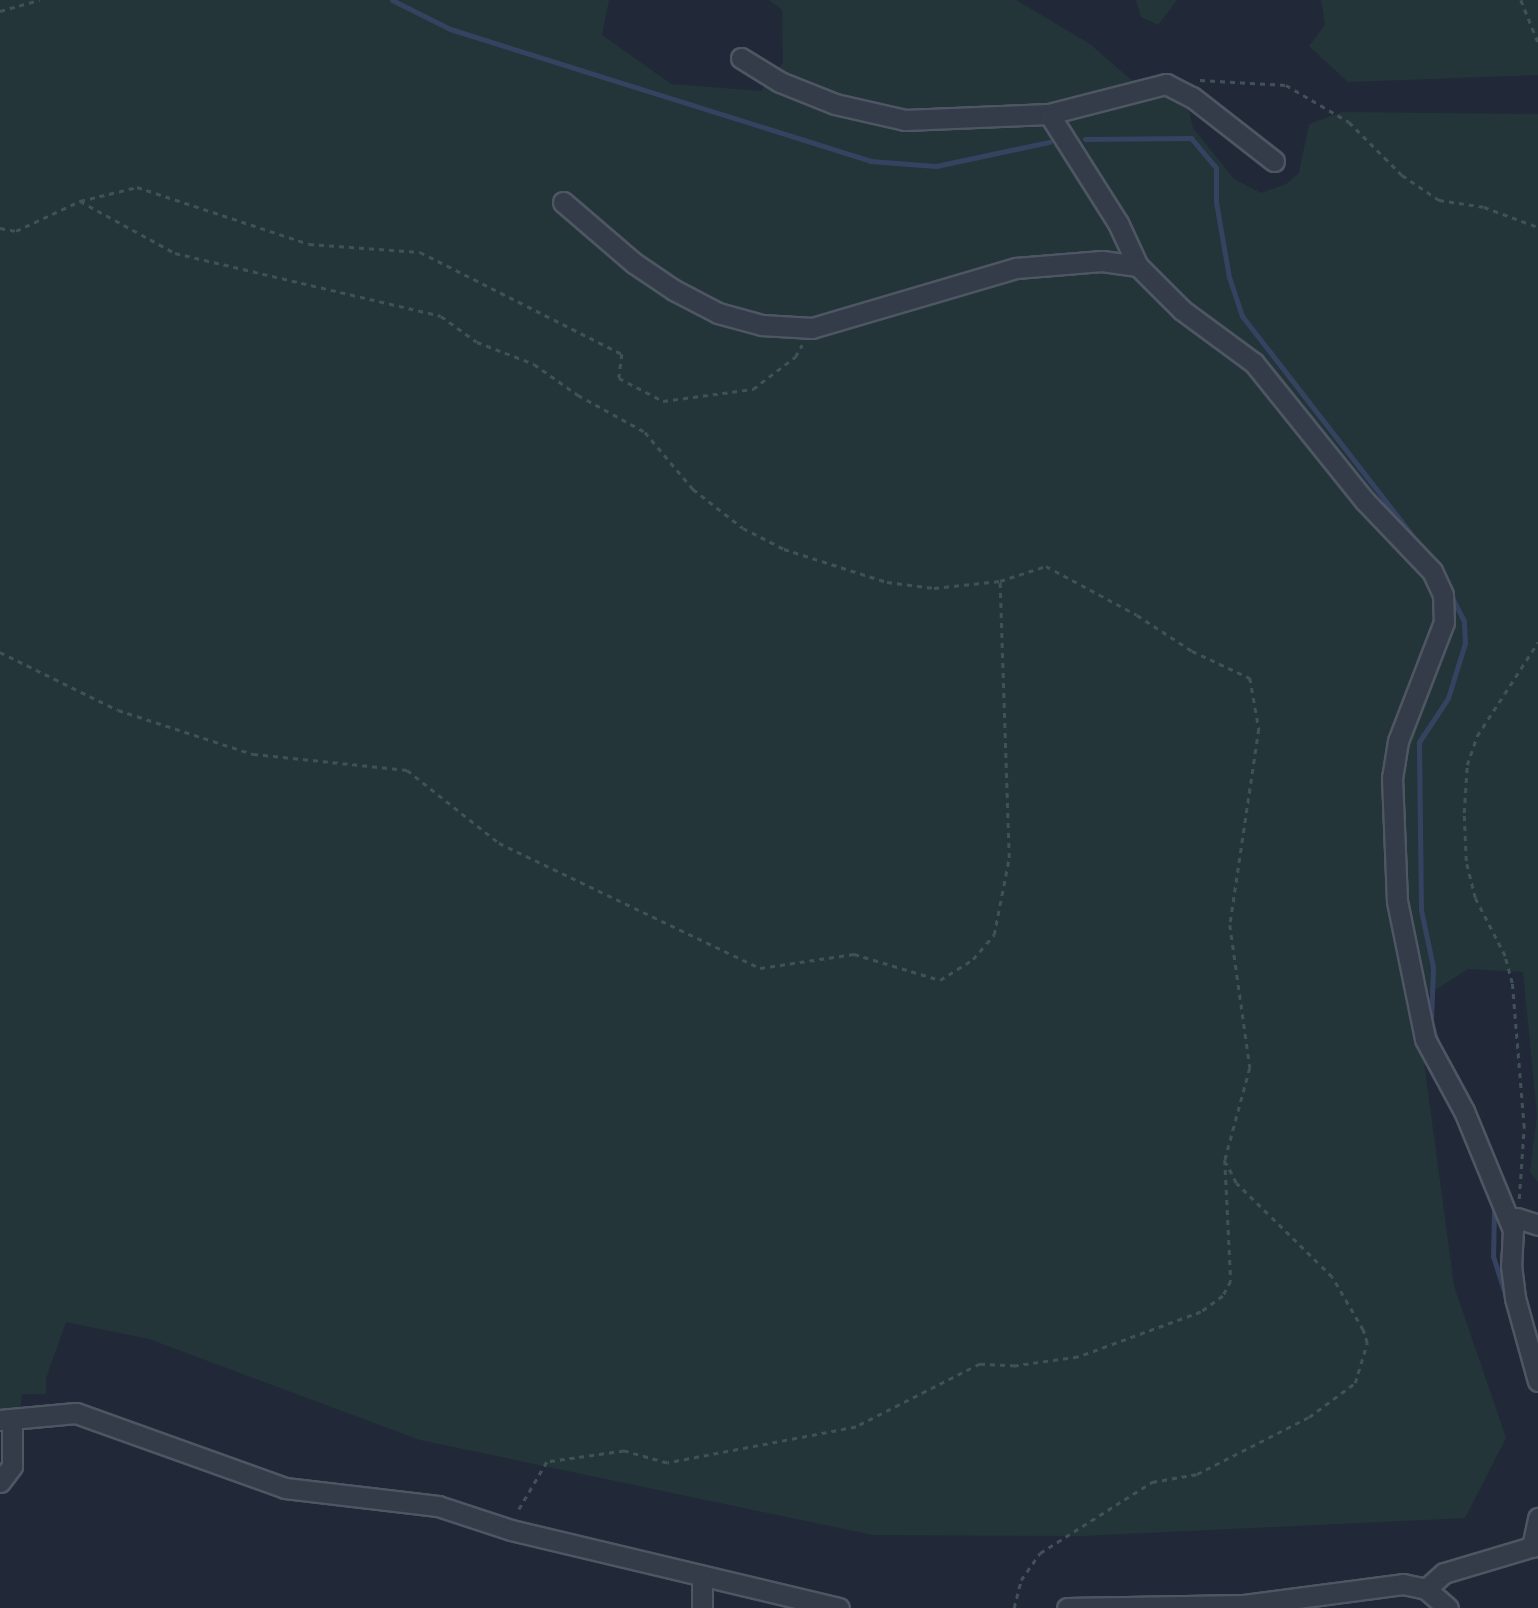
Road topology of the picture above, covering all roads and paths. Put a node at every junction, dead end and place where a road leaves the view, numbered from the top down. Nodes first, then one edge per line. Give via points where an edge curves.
1 (39, 0) edge
2 (1521, 0) edge
3 (0, 11) edge
4 (1538, 42) edge
5 (741, 58) dead end
6 (1199, 80) dead end
7 (1049, 114) junction
8 (1274, 161) dead end
9 (80, 201) junction
10 (563, 202) dead end
11 (1538, 227) edge
12 (0, 228) edge
13 (1138, 266) junction
14 (812, 328) junction
15 (1000, 581) junction
16 (1538, 642) edge
17 (0, 652) edge
18 (1225, 1160) junction
19 (1517, 1218) joint
20 (1538, 1225) edge
21 (1538, 1381) edge
22 (6, 1420) edge
23 (0, 1482) edge
24 (1538, 1518) edge
25 (511, 1530) junction
26 (1535, 1546) edge
27 (702, 1576) junction
28 (1426, 1589) junction
29 (702, 1608) edge
30 (839, 1608) edge
31 (1014, 1608) edge
32 (1067, 1608) edge
33 (1448, 1608) edge

1 - 3 path
2 - 4 path
5 - 7 street via 780,82 835,104 905,120
6 - 11 path via 1286,85 1349,122 1402,175 1439,200 1484,207
7 - 8 street via 1166,84 1192,97
7 - 13 street via 1118,223
9 - 12 path via 16,231
9 - 14 path via 137,187 310,244 420,252 622,354 619,378 663,401 753,389 795,357
9 - 15 path via 176,253 441,316 477,342 534,364 645,432 693,489 743,528 783,549 887,583 934,588
10 - 14 street via 634,263 718,313 762,325
13 - 14 street via 1102,261 1016,268
13 - 21 street via 1182,310 1254,363 1365,501 1432,571 1443,595 1444,622 1398,741 1392,777 1397,901 1425,1039 1464,1111 1513,1230 1511,1265 1516,1298
15 - 17 path via 1009,858 994,935 973,959 940,979 855,954 760,968 499,843 407,770 253,754 118,710
15 - 18 path via 1046,566 1192,651 1250,678 1259,729 1230,925 1250,1068
16 - 19 path via 1477,736 1467,765 1464,813 1466,861 1475,898 1505,956 1512,983 1524,1128
18 - 25 path via 1230,1281 1223,1296 1202,1312 1078,1357 1015,1366 980,1364 856,1427 667,1463 624,1451 547,1462 520,1503
18 - 31 path via 1236,1183 1332,1277 1351,1308 1367,1343 1355,1383 1310,1417 1197,1474 1153,1482 1040,1553 1021,1580
19 - 20 street
22 - 23 street via 12,1466
22 - 25 street via 56,1411 76,1413 285,1488 438,1506
24 - 26 street
25 - 27 street
26 - 28 street via 1444,1573
27 - 29 street
27 - 30 street
28 - 32 street via 1387,1585 1244,1605
28 - 33 street

